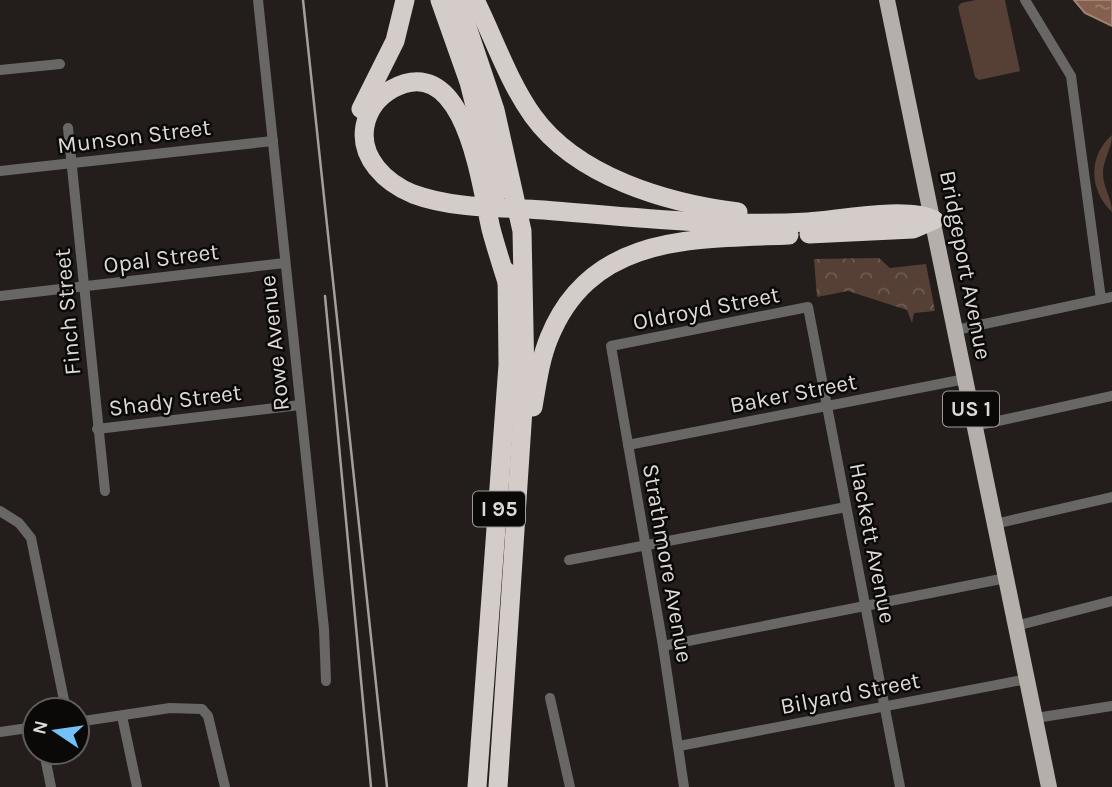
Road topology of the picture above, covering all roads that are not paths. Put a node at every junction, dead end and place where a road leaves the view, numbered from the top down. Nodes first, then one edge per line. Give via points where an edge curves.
1 (258, 0) edge
2 (405, 0) edge
3 (440, 0) edge
4 (458, 0) edge
5 (475, 0) edge
6 (887, 0) edge
7 (1025, 0) edge
8 (60, 64) dead end
9 (0, 70) edge
10 (68, 128) dead end
11 (273, 141) junction
12 (72, 163) junction
13 (0, 171) edge
14 (499, 192) junction
15 (847, 218) junction
16 (934, 219) junction
17 (505, 230) junction
18 (792, 235) junction
19 (285, 263) junction
20 (84, 288) junction
21 (0, 296) edge
22 (1107, 298) edge
23 (808, 307) joint
24 (956, 330) junction
25 (611, 346) joint
26 (965, 379) junction
27 (1112, 396) edge
28 (300, 405) junction
29 (827, 406) junction
30 (975, 426) junction
31 (97, 429) junction
32 (628, 446) junction
33 (520, 466) junction
34 (105, 491) dead end
35 (1112, 497) edge
36 (846, 508) junction
37 (0, 512) edge
38 (995, 524) junction
39 (646, 546) junction
40 (569, 560) dead end
41 (1006, 578) junction
42 (1112, 601) edge
43 (867, 607) junction
44 (1016, 626) junction
45 (663, 646) junction
46 (1027, 679) junction
47 (326, 681) dead end
48 (63, 696) edge
49 (550, 698) dead end
50 (887, 705) junction
51 (1112, 706) edge
52 (122, 716) junction
53 (1036, 718) junction
54 (91, 720) edge
55 (21, 729) edge
56 (0, 732) edge
57 (679, 746) junction
58 (47, 766) edge
59 (51, 787) edge
60 (137, 787) edge
61 (225, 787) edge
62 (477, 787) edge
63 (498, 787) edge
64 (570, 787) edge
65 (684, 787) edge
66 (900, 787) edge
67 (1049, 787) edge

1 - 11 street, Rowe Avenue
2 - 18 highway via 395,41 356,123 356,145 365,167 391,193 416,204 454,211
3 - 14 highway, I 95 via 469,82
4 - 14 highway, I 95 via 486,81
5 - 15 highway via 535,118 593,167 650,191 722,209
6 - 16 main road, Bridgeport Avenue / US 1
7 - 22 street via 1068,67
8 - 9 street
10 - 12 street, Finch Street
11 - 12 street, Munson Street
11 - 19 street, Rowe Avenue
12 - 13 street, Munson Street
12 - 20 street, Finch Street
14 - 15 highway via 448,96 411,84 395,87 371,108 364,132 372,161 392,183 429,199 665,219 775,223
14 - 17 highway
14 - 17 highway, I 95
15 - 16 highway via 910,215
16 - 18 highway via 913,229
16 - 24 main road, Bridgeport Avenue / US 1
17 - 33 highway, I 95 via 525,329
17 - 62 highway, I 95 via 508,365
18 - 33 highway via 658,244 598,273 575,295 548,340
19 - 20 street, Opal Street
19 - 28 street, Rowe Avenue
20 - 21 street, Opal Street
20 - 31 street, Finch Street
22 - 24 street
23 - 25 street, Oldroyd Street
23 - 29 street, Hackett Avenue
24 - 26 main road, Bridgeport Avenue / US 1
25 - 32 street, Strathmore Avenue
26 - 29 street, Baker Street
26 - 30 main road, Bridgeport Avenue / US 1
27 - 30 street
28 - 31 street, Shady Street
28 - 47 street, Rowe Avenue
29 - 32 street, Baker Street
29 - 36 street, Hackett Avenue
30 - 38 main road, Bridgeport Avenue / US 1
31 - 34 street, Finch Street
32 - 39 street, Strathmore Avenue
33 - 63 highway, I 95
35 - 38 street
36 - 39 street
36 - 43 street, Hackett Avenue
37 - 48 street via 19,523 31,538
38 - 41 main road, Bridgeport Avenue / US 1
39 - 40 street
39 - 45 street, Strathmore Avenue
41 - 43 street
41 - 44 main road, Bridgeport Avenue / US 1
42 - 44 street
43 - 45 street
43 - 50 street, Hackett Avenue
44 - 46 main road, Bridgeport Avenue / US 1
45 - 57 street, Strathmore Avenue
46 - 50 street, Bilyard Street
46 - 53 main road, Bridgeport Avenue / US 1
49 - 64 street
50 - 57 street, Bilyard Street
50 - 66 street, Hackett Avenue
51 - 53 street
52 - 54 street
52 - 60 street
52 - 61 street via 170,708 202,709 208,716
53 - 67 main road, Bridgeport Avenue / US 1
55 - 56 street
57 - 65 street, Strathmore Avenue
58 - 59 street

